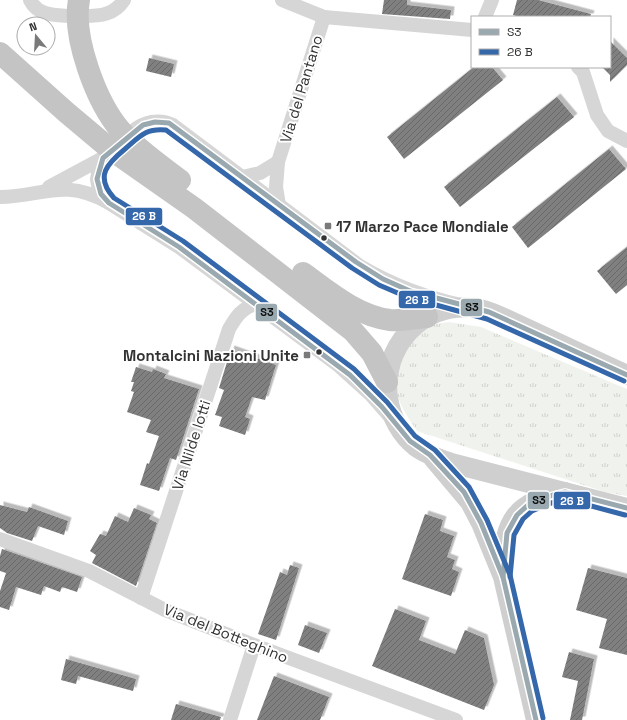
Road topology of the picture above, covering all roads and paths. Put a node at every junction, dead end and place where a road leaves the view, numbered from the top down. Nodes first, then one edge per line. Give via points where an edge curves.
1 (30, 0) edge
2 (124, 0) edge
3 (282, 0) edge
4 (492, 0) edge
5 (77, 11) edge
6 (485, 16) edge
7 (324, 17) junction
8 (471, 30) edge
9 (0, 44) edge
10 (0, 53) edge
11 (0, 68) edge
12 (579, 68) edge
13 (66, 112) junction
14 (133, 131) dead end
15 (627, 141) edge
16 (278, 162) junction
17 (160, 166) junction
18 (242, 176) junction
19 (42, 191) junction
20 (0, 197) edge
21 (109, 204) junction
22 (279, 204) junction
23 (257, 304) junction
24 (473, 308) junction
25 (427, 317) junction
26 (627, 375) edge
27 (387, 382) junction
28 (396, 423) junction
29 (430, 455) junction
30 (565, 492) junction
31 (627, 508) edge
32 (0, 539) edge
33 (503, 577) junction
34 (141, 598) junction
35 (254, 645) junction
36 (230, 720) edge
37 (456, 720) edge
38 (536, 720) edge

1 - 5 street via 43,13
2 - 5 street via 114,11 107,14
3 - 7 street, Via del Pantano
4 - 6 street
5 - 17 highway via 79,38 100,95 120,130
7 - 8 street, Via del Pantano
7 - 16 street, Via del Pantano
9 - 17 highway via 113,137
10 - 13 highway
11 - 13 highway
12 - 15 street via 583,72 597,115 608,131
13 - 27 highway via 110,149 194,208 353,331 372,353
14 - 18 street via 148,123 169,123
16 - 18 street, Via del Pantano via 260,173
16 - 22 street, Via del Pantano via 276,187
17 - 25 highway via 347,303 369,314 388,319
18 - 22 street
19 - 20 street
19 - 21 street via 79,190
19 - 21 street via 103,158 97,179 99,191
21 - 23 street via 179,247
22 - 24 street via 356,262 383,279 425,296
23 - 28 street via 350,375
23 - 34 street, Via Nilde Iotti via 241,311 229,329
24 - 25 main road via 447,310
24 - 26 main road via 502,317
25 - 27 main road via 412,328 398,345 390,362
27 - 28 main road via 389,404
28 - 29 main road via 410,441
29 - 30 main road via 455,464
29 - 33 main road via 470,502 481,522
30 - 31 main road
30 - 33 main road via 534,502 516,515 506,536
32 - 34 street, Via del Botteghino via 89,570
33 - 38 main road
34 - 35 street, Via del Botteghino
35 - 36 street
35 - 37 street, Via del Botteghino

